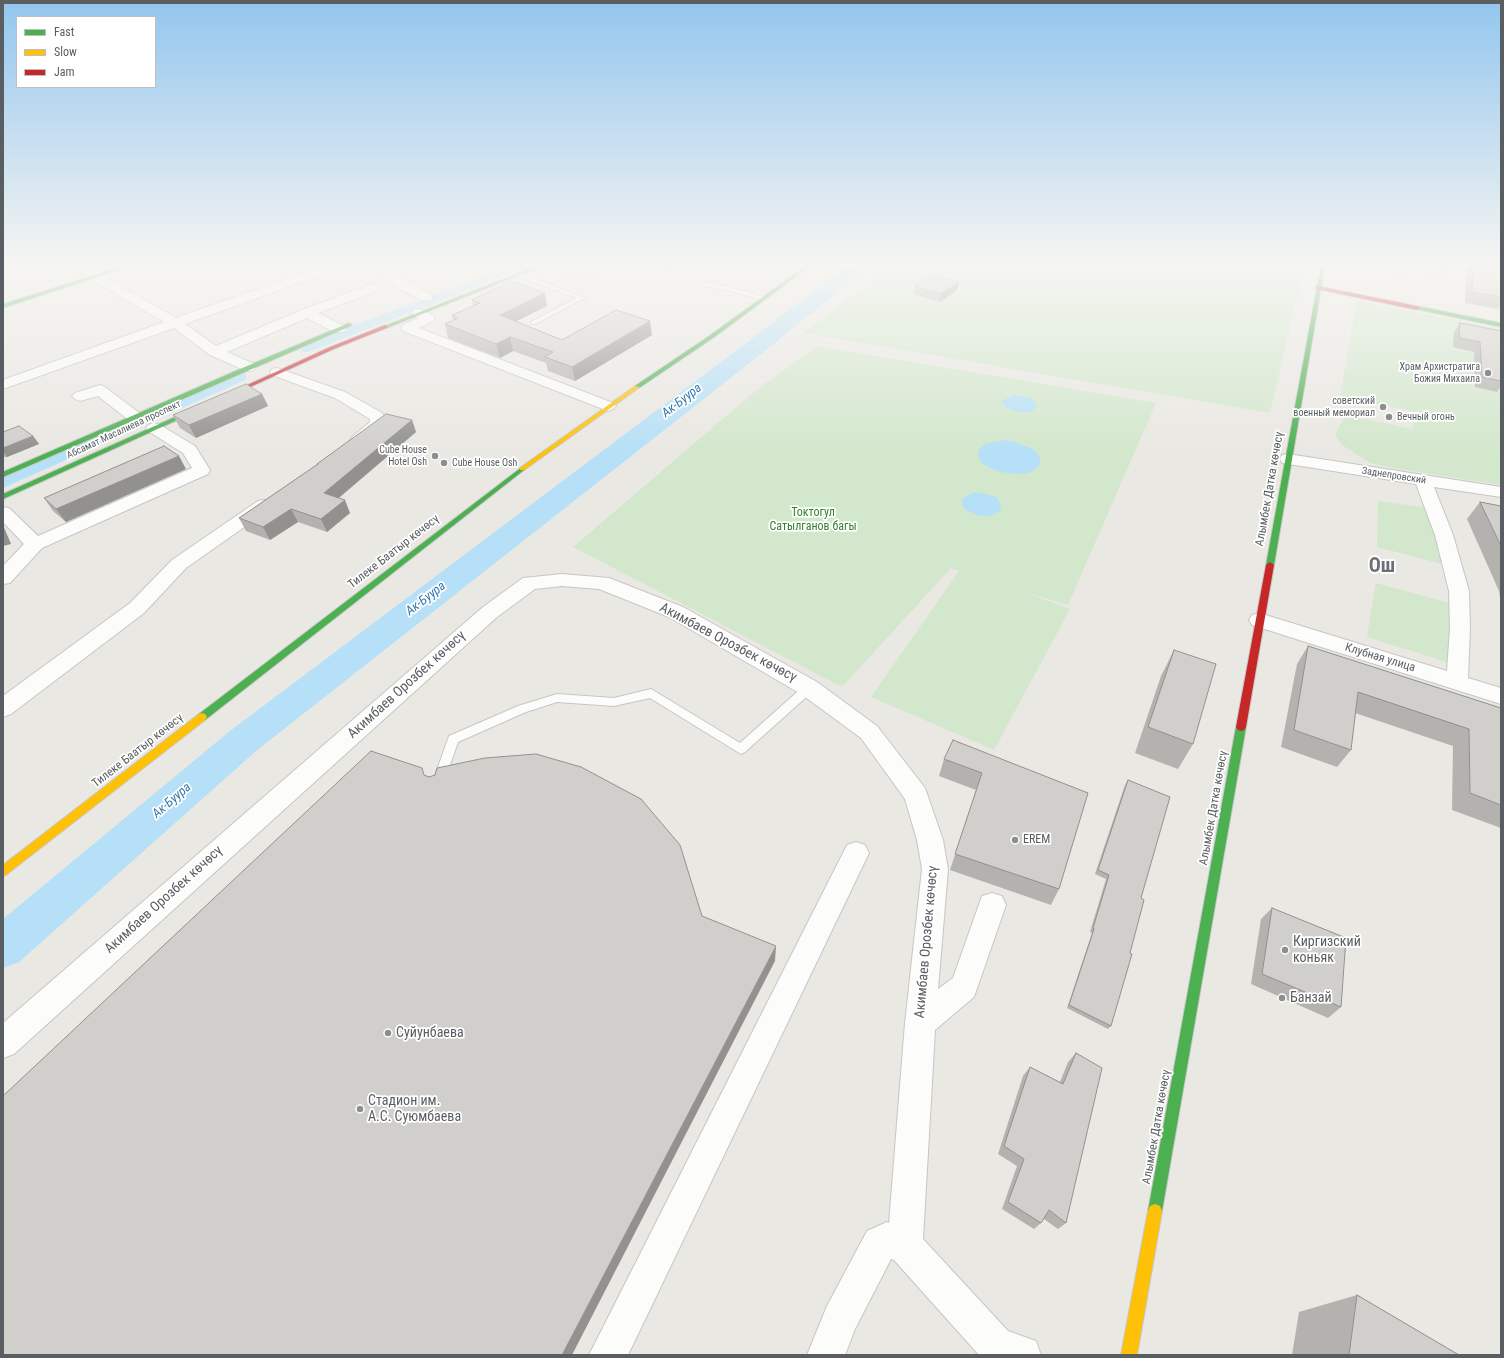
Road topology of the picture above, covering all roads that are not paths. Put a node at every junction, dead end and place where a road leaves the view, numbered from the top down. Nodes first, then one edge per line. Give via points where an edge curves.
1 (159, 328) edge
2 (182, 328) edge
3 (271, 328) edge
4 (312, 328) edge
5 (370, 328) edge
6 (409, 328) edge
7 (722, 328) edge
8 (1311, 328) edge
9 (339, 329) edge
10 (324, 334) junction
11 (215, 352) junction
12 (249, 366) junction
13 (277, 372) junction
14 (3, 385) edge
15 (80, 396) dead end
16 (608, 406) junction
17 (136, 418) junction
18 (154, 428) junction
19 (341, 452) edge
20 (1288, 459) junction
21 (3, 475) edge
22 (1423, 480) junction
23 (1501, 492) edge
24 (3, 497) edge
25 (276, 497) edge
26 (3, 512) edge
27 (35, 544) junction
28 (3, 578) edge
29 (1259, 620) junction
30 (1457, 682) junction
31 (809, 688) junction
32 (1501, 696) edge
33 (3, 708) edge
34 (437, 787) edge
35 (856, 853) dead end
36 (3, 872) edge
37 (992, 905) dead end
38 (920, 1023) junction
39 (3, 1043) edge
40 (905, 1245) junction
41 (608, 1355) edge
42 (826, 1355) edge
43 (1022, 1355) edge
44 (1129, 1355) edge

1 - 14 street
2 - 11 street
3 - 11 street
4 - 10 street
5 - 13 main road, Абсамат Масалиева проспект
6 - 16 street
7 - 16 main road, Тилеке Баатыр көчөсү
8 - 20 main road, Алымбек Датка көчөсү
9 - 10 main road, Абсамат Масалиева проспект
10 - 12 main road, Абсамат Масалиева проспект
11 - 12 street
12 - 17 main road, Абсамат Масалиева проспект
13 - 18 main road, Абсамат Масалиева проспект
13 - 19 street via 340,395 376,416 379,421 373,429
15 - 17 street via 100,390
16 - 36 main road, Тилеке Баатыр көчөсү via 526,466
17 - 21 main road, Абсамат Масалиева проспект
18 - 24 main road, Абсамат Масалиева проспект
18 - 27 street via 189,450 202,470
20 - 22 street, Заднепровский
20 - 29 main road, Алымбек Датка көчөсү
22 - 23 street, Заднепровский
22 - 30 street via 1444,536 1459,591
25 - 33 street via 179,564 137,608
26 - 27 street
27 - 28 street
29 - 30 street, Клубная улица
29 - 44 main road, Алымбек Датка көчөсү
30 - 32 street, Клубная улица
31 - 34 lane via 741,749 651,693 614,702 557,698 522,709 453,739
31 - 38 street, Акимбаев Орозбек көчөсү via 869,732 916,795 930,840 935,869
31 - 39 street, Акимбаев Орозбек көчөсү via 676,612 602,583 562,580 530,583 490,612
35 - 41 street
37 - 38 street via 964,987
38 - 40 street, Акимбаев Орозбек көчөсү
40 - 42 street via 887,1240 880,1244 840,1320
40 - 43 street via 995,1345

